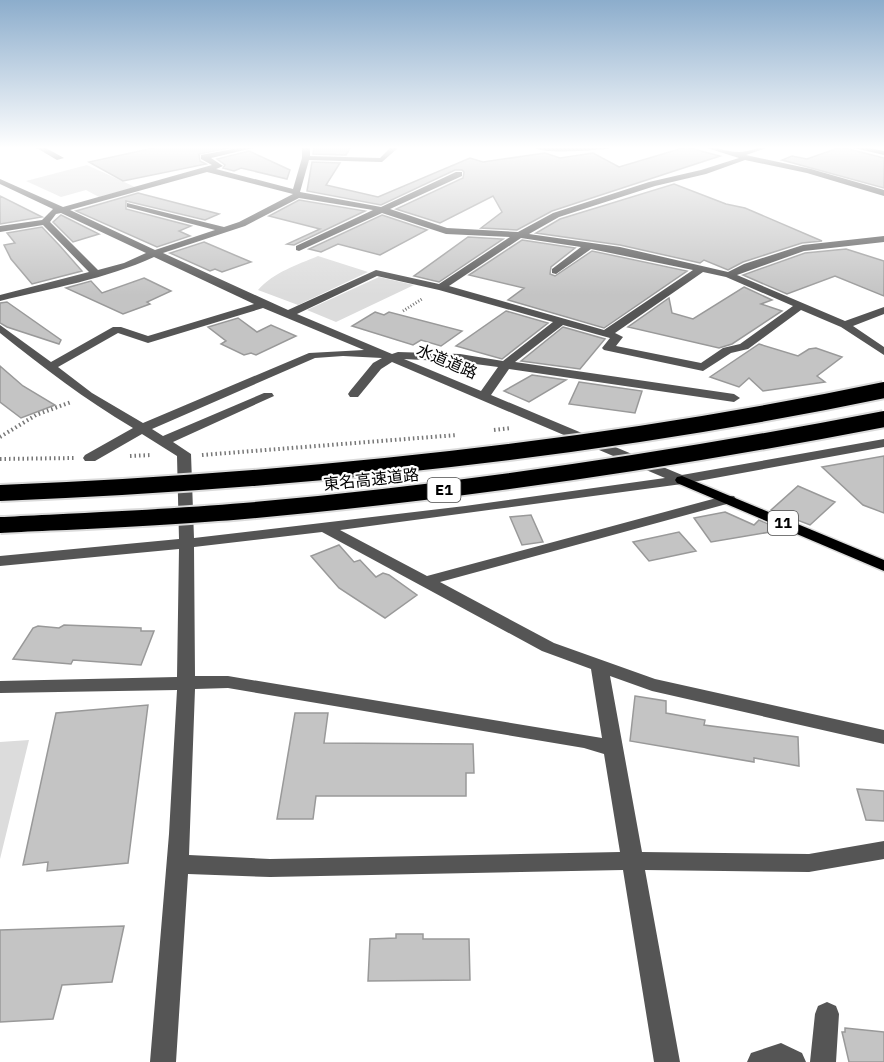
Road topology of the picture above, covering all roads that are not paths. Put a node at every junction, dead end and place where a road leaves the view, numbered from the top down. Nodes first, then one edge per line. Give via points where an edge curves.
1 (33, 197) edge
2 (109, 197) edge
3 (292, 197) edge
4 (310, 197) edge
5 (409, 197) edge
6 (613, 197) edge
7 (130, 205) dead end
8 (61, 210) junction
9 (380, 210) junction
10 (45, 222) junction
11 (0, 229) edge
12 (226, 230) junction
13 (518, 236) junction
14 (881, 242) edge
15 (589, 246) junction
16 (299, 248) dead end
17 (154, 253) junction
18 (701, 269) junction
19 (556, 271) dead end
20 (97, 274) junction
21 (729, 275) junction
22 (441, 287) junction
23 (0, 298) edge
24 (264, 304) junction
25 (800, 306) junction
26 (884, 310) edge
27 (288, 314) junction
28 (562, 321) junction
29 (845, 325) junction
30 (0, 328) edge
31 (606, 333) junction
32 (884, 352) edge
33 (389, 356) junction
34 (506, 365) junction
35 (50, 367) junction
36 (884, 390) edge
37 (354, 394) dead end
38 (268, 396) dead end
39 (484, 396) junction
40 (734, 398) dead end
41 (884, 419) edge
42 (143, 428) junction
43 (163, 441) junction
44 (884, 443) edge
45 (90, 458) road end
46 (682, 480) junction
47 (0, 493) edge
48 (729, 499) junction
49 (0, 525) edge
50 (323, 527) junction
51 (188, 544) junction
52 (0, 561) edge
53 (884, 566) edge
54 (426, 581) junction
55 (599, 666) junction
56 (187, 683) junction
57 (0, 687) edge
58 (884, 737) edge
59 (611, 748) junction
60 (884, 850) edge
61 (633, 861) junction
62 (176, 864) junction
63 (827, 1014) dead end
64 (163, 1062) edge
65 (666, 1062) edge
66 (760, 1062) edge
67 (793, 1062) edge
68 (823, 1062) edge

1 - 8 street, 水道道路
2 - 8 street
3 - 12 street
4 - 9 street
5 - 9 street
6 - 13 street via 556,215
7 - 12 street
8 - 10 street via 53,212
8 - 17 street, 水道道路
9 - 13 street via 446,231
9 - 16 street
10 - 11 street
10 - 20 street
12 - 17 street
13 - 15 street
13 - 22 street
14 - 21 street via 803,248
15 - 18 street
15 - 19 street
17 - 20 street
17 - 24 street, 水道道路
18 - 21 street
18 - 31 street
20 - 23 street
21 - 25 street
22 - 27 street via 376,273
22 - 28 street
24 - 27 street, 水道道路
24 - 35 street via 148,340 117,329
25 - 29 street
25 - 31 street via 744,347 727,350 703,368 608,348 617,337
26 - 29 street
27 - 33 street, 水道道路
28 - 31 street
28 - 34 street
29 - 32 street
30 - 35 street
33 - 34 street via 460,358
33 - 37 street
33 - 39 street, 水道道路
33 - 42 street via 342,352 314,355
34 - 39 street
34 - 40 street
35 - 42 street via 88,396
36 - 47 highway, 東名高速道路 / E1, bridge via 712,423 414,465 217,483
38 - 43 street
39 - 46 street, 水道道路
41 - 49 highway, 東名高速道路 / E1, bridge via 672,459 416,494 242,511
42 - 43 street
42 - 45 street
43 - 51 street via 184,454
44 - 46 street
46 - 48 main road, 水道道路 / 11
46 - 50 street
48 - 53 main road, 水道道路 / 11
48 - 54 street
50 - 51 street
50 - 54 street
51 - 52 street
51 - 56 street
54 - 55 street via 548,647
55 - 58 street via 651,685
55 - 59 street
56 - 57 street
56 - 59 street via 235,683
56 - 62 street
59 - 61 street
60 - 61 street via 809,864
61 - 62 street via 270,868
61 - 65 street
62 - 64 street
63 - 68 street
66 - 67 street via 781,1056

